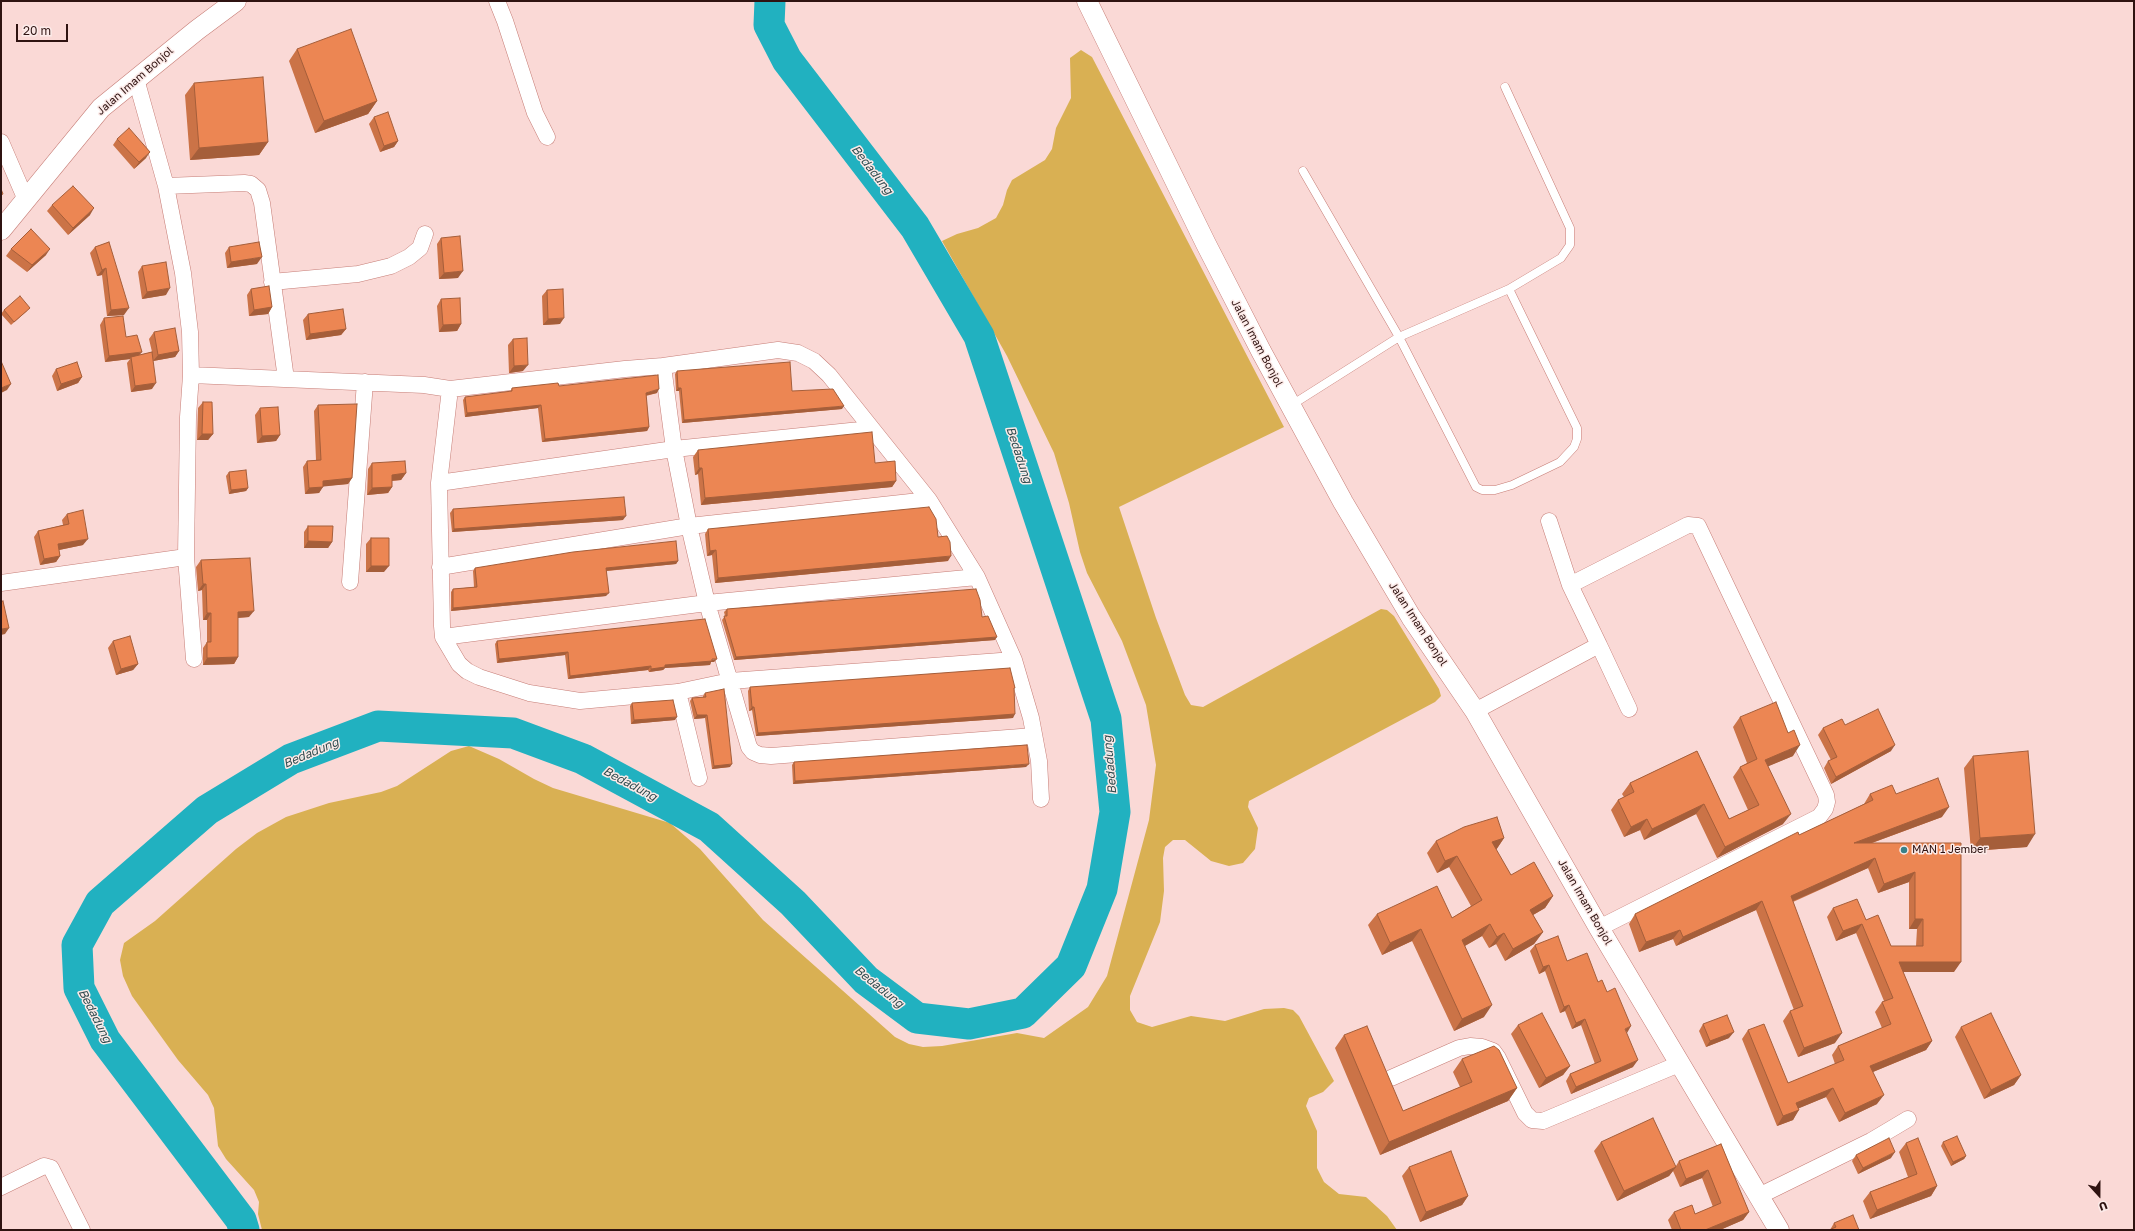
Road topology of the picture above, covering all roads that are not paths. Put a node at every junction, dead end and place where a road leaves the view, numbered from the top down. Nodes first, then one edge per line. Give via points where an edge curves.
1 (236, 1) edge
2 (497, 1) edge
3 (1087, 1) edge
4 (136, 79) junction
5 (1505, 87) dead end
6 (546, 137) dead end
7 (1, 142) edge
8 (1303, 171) dead end
9 (166, 186) junction
10 (26, 200) junction
11 (1, 230) edge
12 (425, 234) dead end
13 (272, 282) junction
14 (1509, 289) junction
15 (1399, 337) junction
16 (663, 366) junction
17 (192, 376) junction
18 (286, 379) junction
19 (364, 382) junction
20 (450, 389) junction
21 (1290, 406) junction
22 (870, 428) junction
23 (674, 449) junction
24 (439, 483) junction
25 (930, 500) junction
26 (1549, 521) dead end
27 (689, 526) junction
28 (186, 557) junction
29 (440, 567) junction
30 (977, 577) junction
31 (350, 582) dead end
32 (1, 583) edge
33 (1570, 585) junction
34 (708, 603) junction
35 (443, 637) junction
36 (1599, 645) junction
37 (194, 658) dead end
38 (1014, 660) junction
39 (730, 681) junction
40 (678, 692) junction
41 (1629, 709) dead end
42 (1474, 711) junction
43 (1034, 736) junction
44 (700, 778) dead end
45 (1041, 799) dead end
46 (1599, 928) junction
47 (1679, 1064) junction
48 (1392, 1078) dead end
49 (1908, 1119) dead end
50 (1, 1187) edge
51 (1759, 1196) junction
52 (82, 1230) edge
53 (1779, 1230) edge

1 - 4 street, Jalan Imam Bonjol
2 - 6 street via 535,113
3 - 21 street, Jalan Imam Bonjol via 1206,244
4 - 9 street
4 - 10 street, Jalan Imam Bonjol via 101,108
5 - 14 lane via 1570,228 1571,236 1570,245 1561,258
7 - 10 street
8 - 15 lane
9 - 13 street via 244,183 256,187 260,194
9 - 17 street via 184,280
10 - 11 street, Jalan Imam Bonjol
12 - 13 street via 420,248 391,266 358,274
13 - 18 street
14 - 15 lane
14 - 15 lane via 1577,428 1574,447 1568,456 1512,486 1494,490 1476,487
15 - 21 lane
16 - 20 street
16 - 22 street via 778,350 798,353 814,361 829,375
16 - 23 street
17 - 18 street
17 - 28 street via 188,417
18 - 19 street
19 - 20 street
19 - 31 street
20 - 24 street
21 - 42 street, Jalan Imam Bonjol via 1411,617
22 - 23 street
22 - 25 street
23 - 24 street
23 - 27 street
24 - 29 street
25 - 27 street
25 - 30 street
26 - 33 street
27 - 29 street
27 - 34 street
28 - 32 street
28 - 37 street
29 - 35 street
30 - 34 street
30 - 38 street
33 - 36 street
33 - 46 street via 1688,525 1698,526 1826,795 1827,802 1819,817
34 - 35 street
34 - 39 street
35 - 40 street via 458,664 467,671 529,693 580,701
36 - 41 street
36 - 42 street
38 - 39 street
38 - 43 street
39 - 40 street
39 - 43 street via 749,747 760,756
40 - 44 street
42 - 46 street, Jalan Imam Bonjol
43 - 45 street via 1039,761
46 - 47 street, Jalan Imam Bonjol
47 - 48 street via 1543,1121 1532,1120 1525,1113 1493,1050 1470,1046 1459,1048
47 - 51 street, Jalan Imam Bonjol
49 - 51 street via 1871,1141
50 - 52 street via 44,1166 51,1168
51 - 53 street, Jalan Imam Bonjol

